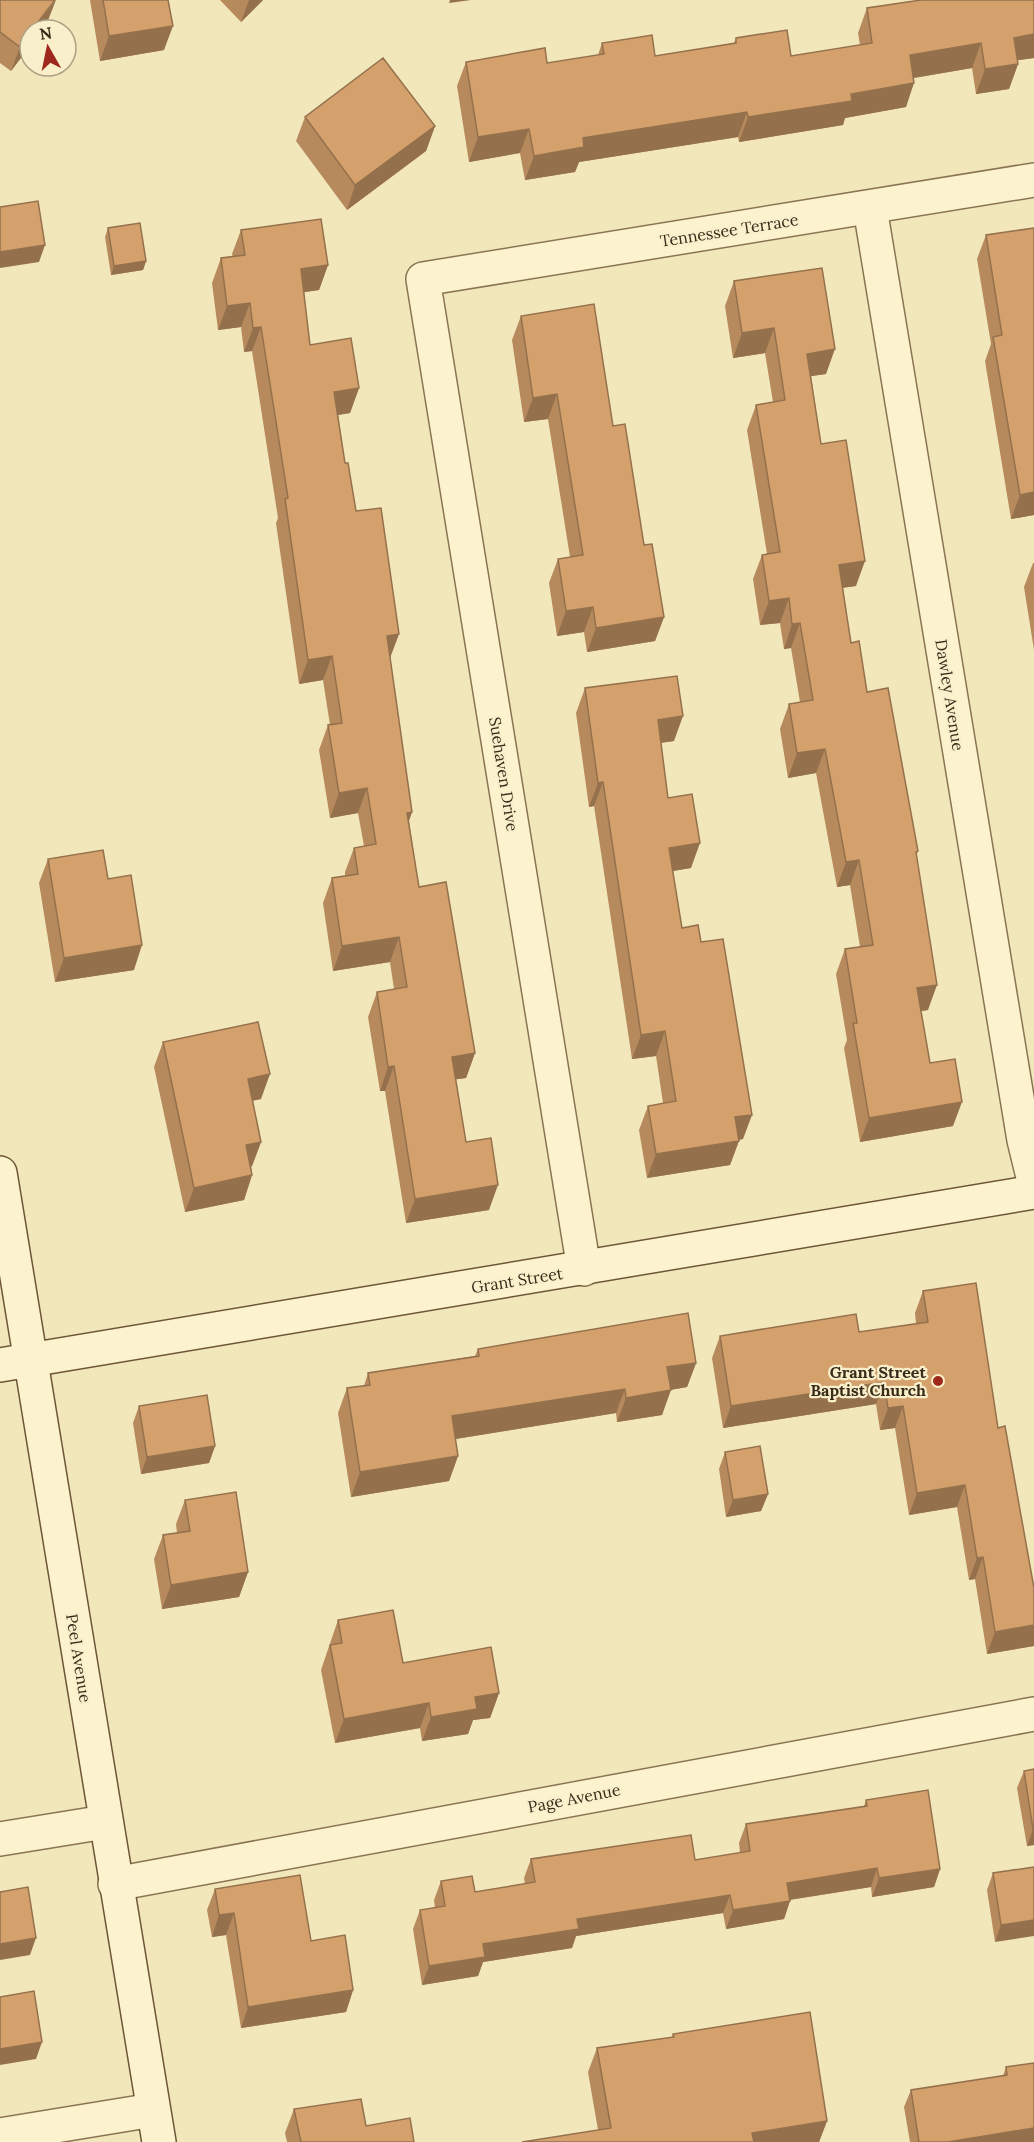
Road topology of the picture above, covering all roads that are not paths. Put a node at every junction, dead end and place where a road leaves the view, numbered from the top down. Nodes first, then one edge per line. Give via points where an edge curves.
1 (1034, 180) edge
2 (870, 208) junction
3 (423, 279) joint
4 (0, 1173) edge
5 (1034, 1181) edge
6 (1034, 1192) edge
7 (584, 1269) junction
8 (16, 1363) edge
9 (1034, 1714) edge
10 (105, 1822) junction
11 (0, 1839) edge
12 (115, 1884) junction
13 (153, 2110) junction
14 (0, 2135) edge
15 (159, 2142) edge

1 - 2 street, Tennessee Terrace
2 - 3 street, Tennessee Terrace
2 - 5 street, Dawley Avenue via 1024,1140
3 - 7 street, Suehaven Drive
4 - 8 street, Peel Avenue
6 - 7 street, Grant Street
7 - 8 street, Grant Street
8 - 10 street, Peel Avenue
9 - 12 street, Page Avenue
10 - 11 street
10 - 12 street, Peel Avenue
12 - 13 street, Peel Avenue
13 - 14 street
13 - 15 street, Peel Avenue

